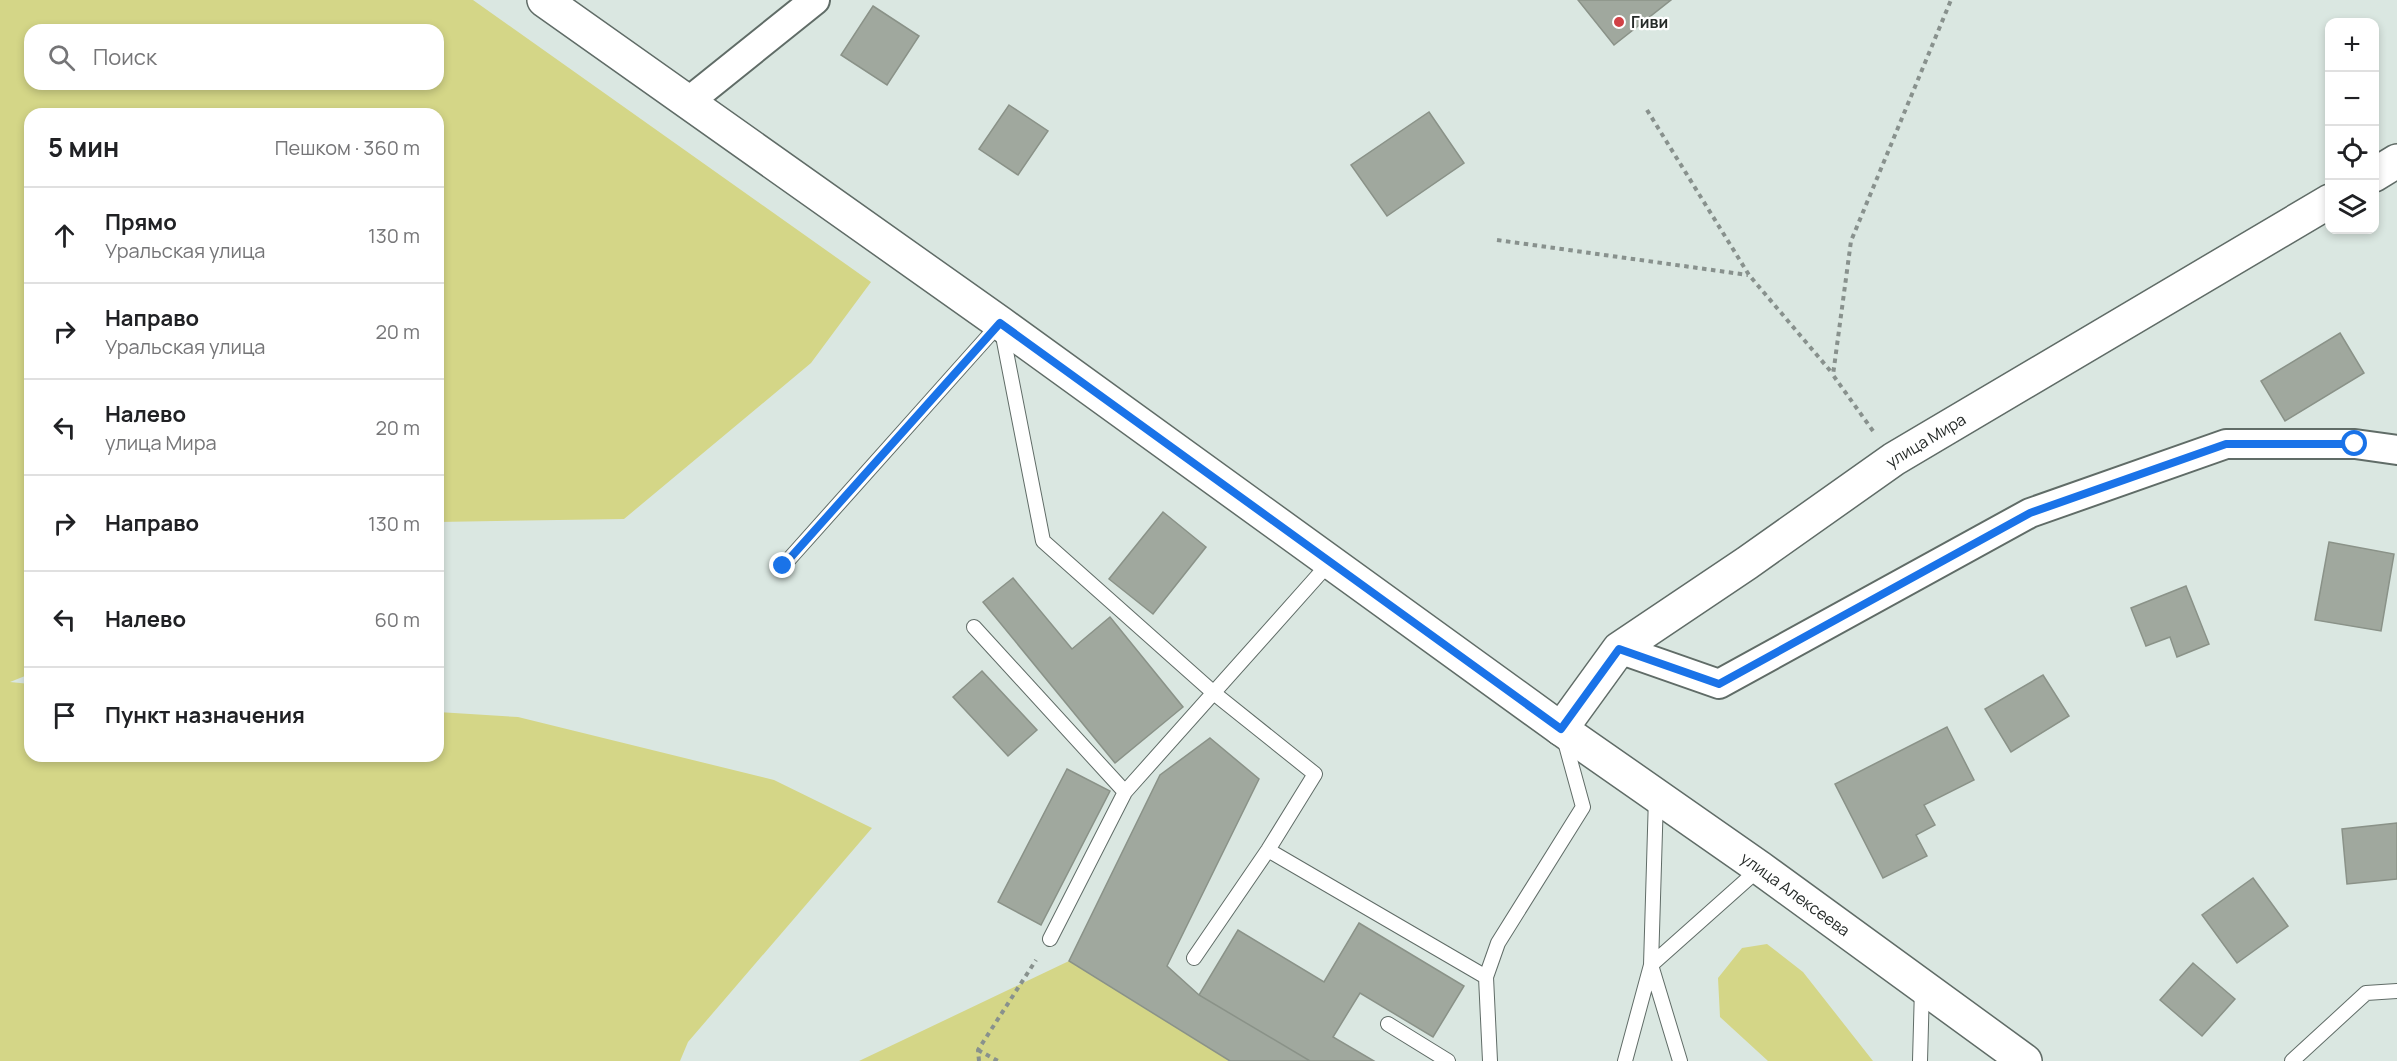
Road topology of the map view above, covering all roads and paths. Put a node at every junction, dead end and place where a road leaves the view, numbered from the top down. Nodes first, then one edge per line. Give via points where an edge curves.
1 (544, 0) edge
2 (815, 0) edge
3 (1950, 0) edge
4 (688, 102) junction
5 (1647, 110) dead end
6 (2397, 161) edge
7 (2379, 172) edge
8 (2325, 204) edge
9 (1497, 240) dead end
10 (1749, 275) junction
11 (1000, 323) junction
12 (1833, 375) junction
13 (2397, 450) edge
14 (1894, 459) junction
15 (1331, 561) junction
16 (783, 566) dead end
17 (974, 627) dead end
18 (1619, 649) junction
19 (1215, 694) junction
20 (1561, 729) junction
21 (1125, 792) junction
22 (1656, 795) junction
23 (1268, 850) junction
24 (1760, 868) junction
25 (1050, 939) joint
26 (1194, 958) dead end
27 (1651, 965) junction
28 (1486, 977) junction
29 (1922, 986) junction
30 (2397, 991) edge
31 (1388, 1024) dead end
32 (978, 1050) junction
33 (979, 1061) edge
34 (998, 1061) edge
35 (1448, 1061) edge
36 (1490, 1061) edge
37 (1625, 1061) edge
38 (1680, 1061) edge
39 (1920, 1061) edge
40 (2023, 1061) edge
41 (2292, 1061) edge

1 - 4 main road, улица Алексеева
2 - 4 street
3 - 12 path via 1851,241
4 - 11 main road, улица Алексеева
5 - 10 path
6 - 7 main road
8 - 14 main road, улица Мира
9 - 10 path
10 - 12 path
11 - 15 main road, улица Алексеева
11 - 16 lane
11 - 19 lane via 1043,541
12 - 14 path
13 - 18 street via 2355,444 2226,444 2030,513 1719,684
14 - 18 main road, улица Мира
15 - 19 lane
15 - 20 main road, улица Алексеева
17 - 21 lane
18 - 20 main road, улица Мира
19 - 21 lane
19 - 23 lane via 1315,774
20 - 22 main road, улица Алексеева
20 - 28 lane via 1583,807 1498,943
21 - 25 lane
22 - 24 main road, улица Алексеева
22 - 27 lane
23 - 26 lane
23 - 28 lane
24 - 27 lane
24 - 29 main road, улица Алексеева
25 - 32 path
27 - 37 lane
27 - 38 lane
28 - 36 lane
29 - 39 lane
29 - 40 main road, улица Алексеева
30 - 41 lane via 2366,993
31 - 35 lane
32 - 33 path
32 - 34 path

